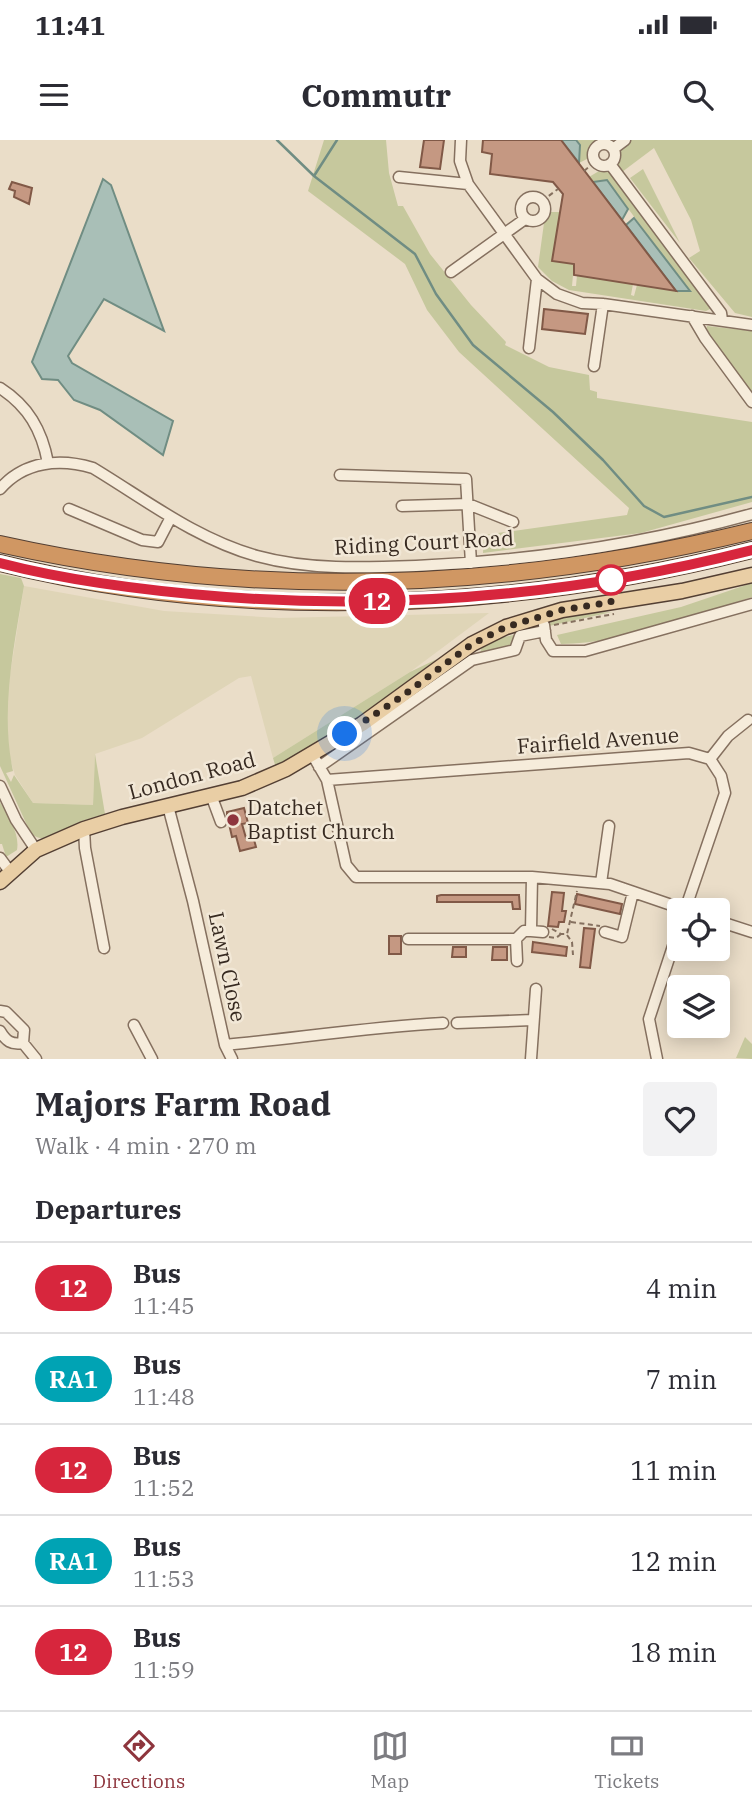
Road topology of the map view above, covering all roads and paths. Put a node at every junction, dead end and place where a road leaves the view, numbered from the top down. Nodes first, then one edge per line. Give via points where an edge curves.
1 (461, 140) edge
2 (625, 140) edge
3 (613, 149) junction
4 (595, 162) junction
5 (610, 164) junction
6 (584, 171) dead end
7 (399, 177) dead end
8 (468, 184) junction
9 (558, 189) dead end
10 (542, 201) junction
11 (526, 219) junction
12 (503, 233) junction
13 (451, 272) dead end
14 (537, 279) junction
15 (603, 304) junction
16 (692, 316) junction
17 (722, 320) junction
18 (752, 325) edge
19 (529, 348) dead end
20 (594, 366) dead end
21 (0, 388) edge
22 (752, 402) edge
23 (48, 463) junction
24 (340, 475) dead end
25 (0, 489) edge
26 (468, 504) junction
27 (402, 506) dead end
28 (69, 509) dead end
29 (752, 514) edge
30 (171, 517) junction
31 (513, 522) dead end
32 (752, 531) edge
33 (0, 544) edge
34 (752, 550) edge
35 (0, 563) edge
36 (471, 563) junction
37 (752, 575) edge
38 (752, 604) edge
39 (543, 615) junction
40 (545, 631) junction
41 (751, 717) edge
42 (710, 759) junction
43 (316, 760) junction
44 (327, 779) junction
45 (0, 786) edge
46 (211, 795) junction
47 (168, 806) junction
48 (221, 822) dead end
49 (609, 826) dead end
50 (84, 829) junction
51 (36, 850) junction
52 (0, 858) edge
53 (532, 877) junction
54 (6, 878) edge
55 (579, 881) junction
56 (601, 884) junction
57 (633, 892) junction
58 (689, 898) edge
59 (667, 904) edge
60 (570, 922) junction
61 (730, 925) edge
62 (543, 932) junction
63 (605, 932) joint
64 (752, 932) edge
65 (524, 934) junction
66 (561, 934) junction
67 (567, 934) junction
68 (408, 939) dead end
69 (421, 939) junction
70 (104, 948) dead end
71 (421, 951) dead end
72 (573, 955) dead end
73 (517, 961) dead end
74 (668, 961) edge
75 (536, 989) dead end
76 (0, 1011) edge
77 (533, 1020) junction
78 (443, 1023) dead end
79 (457, 1023) dead end
80 (134, 1025) dead end
81 (0, 1031) edge
82 (23, 1043) junction
83 (225, 1045) junction
84 (36, 1059) edge
85 (152, 1059) edge
86 (232, 1059) edge
87 (531, 1059) edge
88 (657, 1059) edge

1 - 8 street via 460,161
2 - 3 street
3 - 4 street via 597,146 592,154
3 - 5 street
4 - 5 street
4 - 6 path
5 - 17 street
7 - 8 street
8 - 12 street
9 - 10 path
10 - 11 street via 545,213 540,219
10 - 11 street via 524,201 521,212
11 - 12 street
12 - 13 street
12 - 14 street
14 - 15 street via 570,299
14 - 19 street
15 - 16 street
15 - 20 street
16 - 17 street
16 - 22 street
17 - 18 street
21 - 23 street via 20,403 36,424
23 - 25 street, Riding Court Road via 18,474
23 - 30 street, Riding Court Road via 93,468
24 - 26 street via 466,479
26 - 27 street
26 - 31 street
26 - 36 street
28 - 30 street via 142,540 159,542
29 - 36 street, Riding Court Road via 603,547
30 - 36 street, Riding Court Road via 222,544 285,562 352,568
32 - 33 highway via 568,568 397,582 180,574
34 - 35 highway via 576,586 389,601 264,600 171,592
37 - 39 main road, London Road
38 - 40 street via 585,651 552,651
39 - 40 street
39 - 43 main road, London Road via 472,644
40 - 43 street via 520,636 515,650 472,660
41 - 42 street
42 - 44 street, Fairfield Avenue via 689,753
42 - 58 street via 725,793
43 - 44 street
43 - 46 main road, London Road
44 - 53 street via 346,864 356,877
45 - 51 street
46 - 47 main road, London Road
46 - 48 street
47 - 50 main road, London Road
47 - 83 street, Lawn Close
49 - 56 street
50 - 51 main road, London Road
50 - 70 street
51 - 54 main road, London Road
52 - 54 street
53 - 55 street
53 - 65 street
55 - 56 street
55 - 60 path
56 - 57 street
57 - 59 street
57 - 63 street via 622,937
60 - 63 path via 600,925
60 - 67 path
61 - 64 street
62 - 65 street
62 - 66 path via 544,928
62 - 66 path via 543,936 556,938
65 - 69 street
65 - 73 street
66 - 67 path
67 - 72 path
68 - 69 street
69 - 71 street
74 - 88 street via 649,1018
75 - 77 street
76 - 82 street via 24,1030
77 - 79 street
77 - 87 street
78 - 83 street, Lawn Close
80 - 85 street
81 - 82 street via 5,1040
82 - 84 street
83 - 86 street

